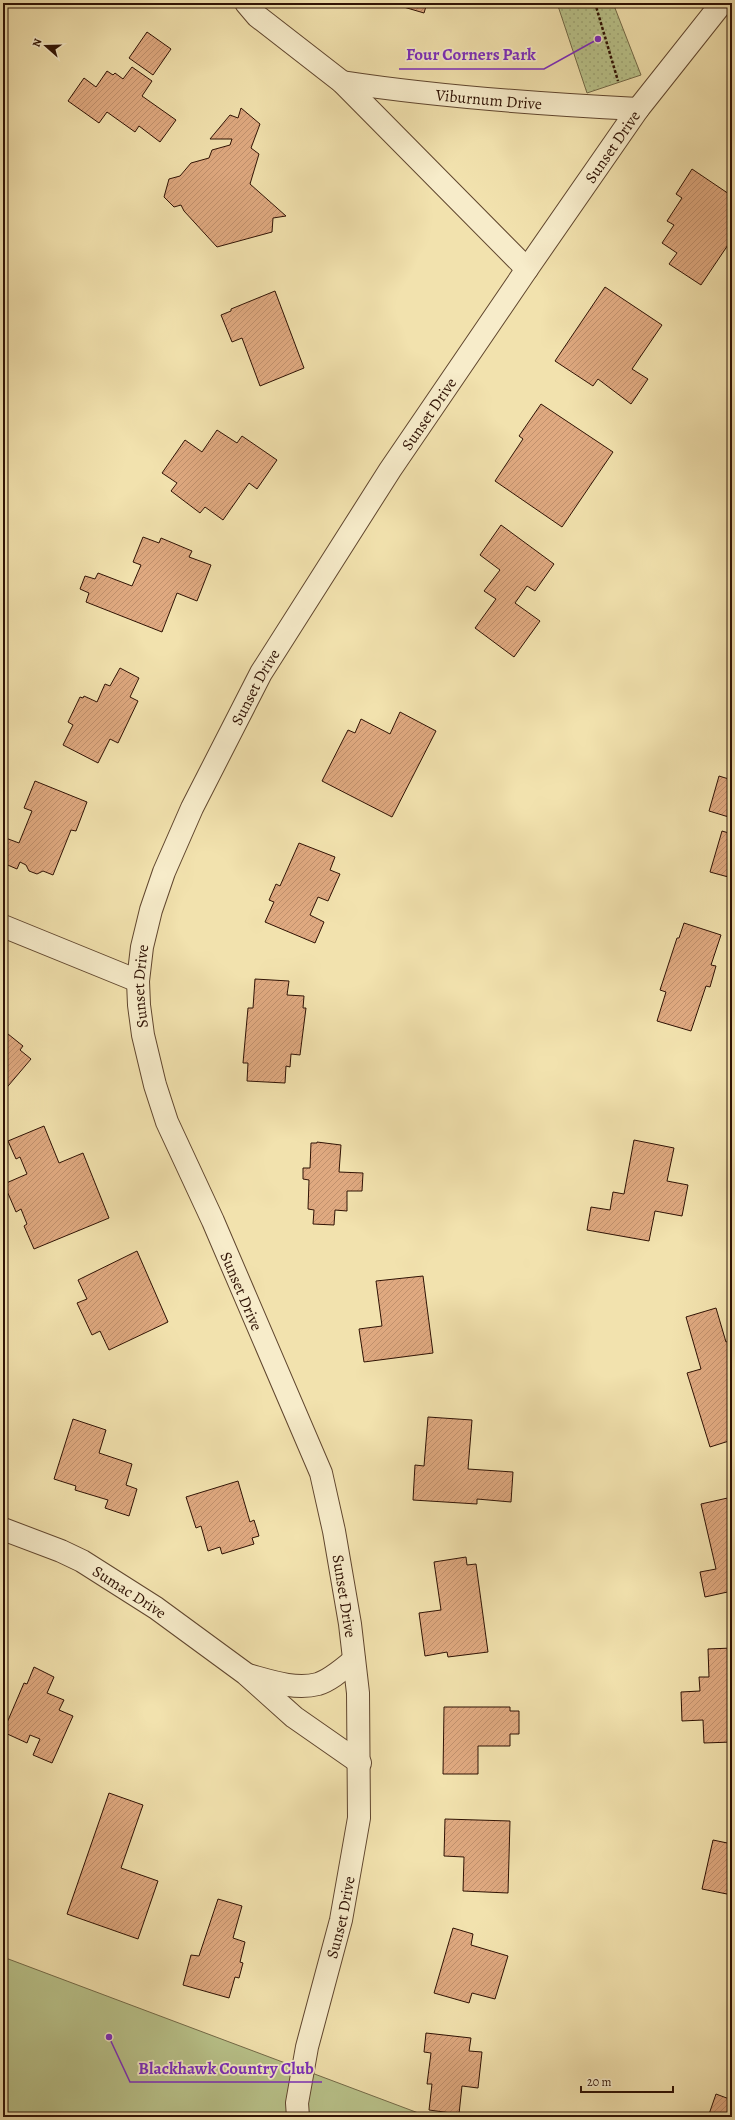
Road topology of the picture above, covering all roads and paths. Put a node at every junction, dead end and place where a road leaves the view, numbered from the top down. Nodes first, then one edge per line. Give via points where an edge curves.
1 (246, 3) edge
2 (595, 3) edge
3 (722, 3) edge
4 (342, 82) junction
5 (631, 108) junction
6 (527, 269) junction
7 (3, 926) edge
8 (138, 981) junction
9 (3, 1529) edge
10 (354, 1660) junction
11 (246, 1674) junction
12 (360, 1763) junction
13 (298, 2117) edge

1 - 4 street, Viburnum Drive via 257,16
2 - 5 path
3 - 5 street, Sunset Drive
4 - 5 street, Viburnum Drive via 397,91 520,103
4 - 6 street, Viburnum Drive
5 - 6 street, Sunset Drive
6 - 8 street, Sunset Drive via 390,470 261,674 192,808 164,872 142,947
7 - 8 street
8 - 10 street, Sunset Drive via 143,1035 167,1122 213,1221 321,1473 334,1531
9 - 11 street, Sumac Drive via 61,1551 109,1577
10 - 11 street, Sumac Drive via 318,1684 292,1686
10 - 12 street, Sunset Drive via 358,1693
11 - 12 street, Sumac Drive via 294,1718
12 - 13 street, Sunset Drive via 359,1818 341,1920 306,2047 297,2103

